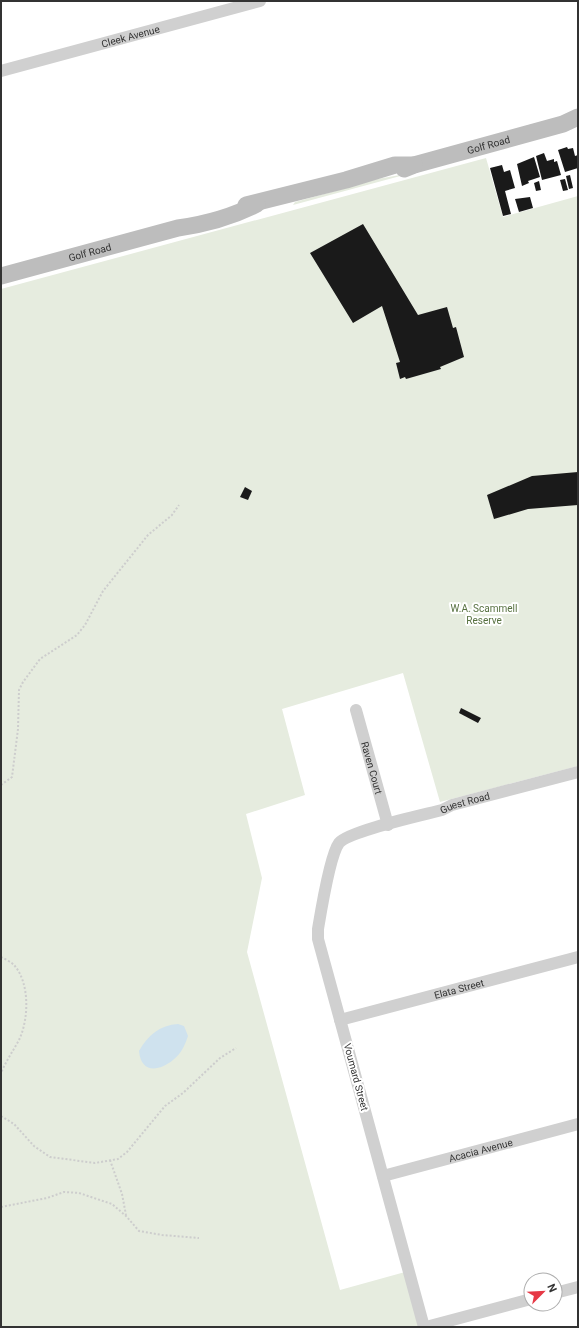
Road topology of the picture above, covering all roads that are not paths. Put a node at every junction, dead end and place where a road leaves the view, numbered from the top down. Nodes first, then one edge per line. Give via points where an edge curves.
1 (260, 1) edge
2 (1, 71) edge
3 (578, 117) edge
4 (570, 125) edge
5 (1, 276) edge
6 (356, 710) dead end
7 (578, 772) edge
8 (388, 825) junction
9 (353, 835) joint
10 (578, 957) edge
11 (340, 1020) junction
12 (578, 1124) edge
13 (383, 1176) junction
14 (578, 1287) edge
15 (563, 1291) edge
16 (523, 1301) edge
17 (425, 1327) edge

1 - 2 street, Cleek Avenue
3 - 4 street, Golf Road
4 - 5 street, Golf Road via 414,165 397,172 346,180 205,216 178,228
6 - 8 street, Raven Court
7 - 8 street, Guest Road via 452,805
8 - 9 street, Guest Road
9 - 11 street, Voumard Street via 340,842 334,854 318,929 320,946
10 - 11 street, Elata Street
11 - 13 street, Voumard Street
12 - 13 street, Acacia Avenue
13 - 17 street, Voumard Street
14 - 15 street
16 - 17 street

